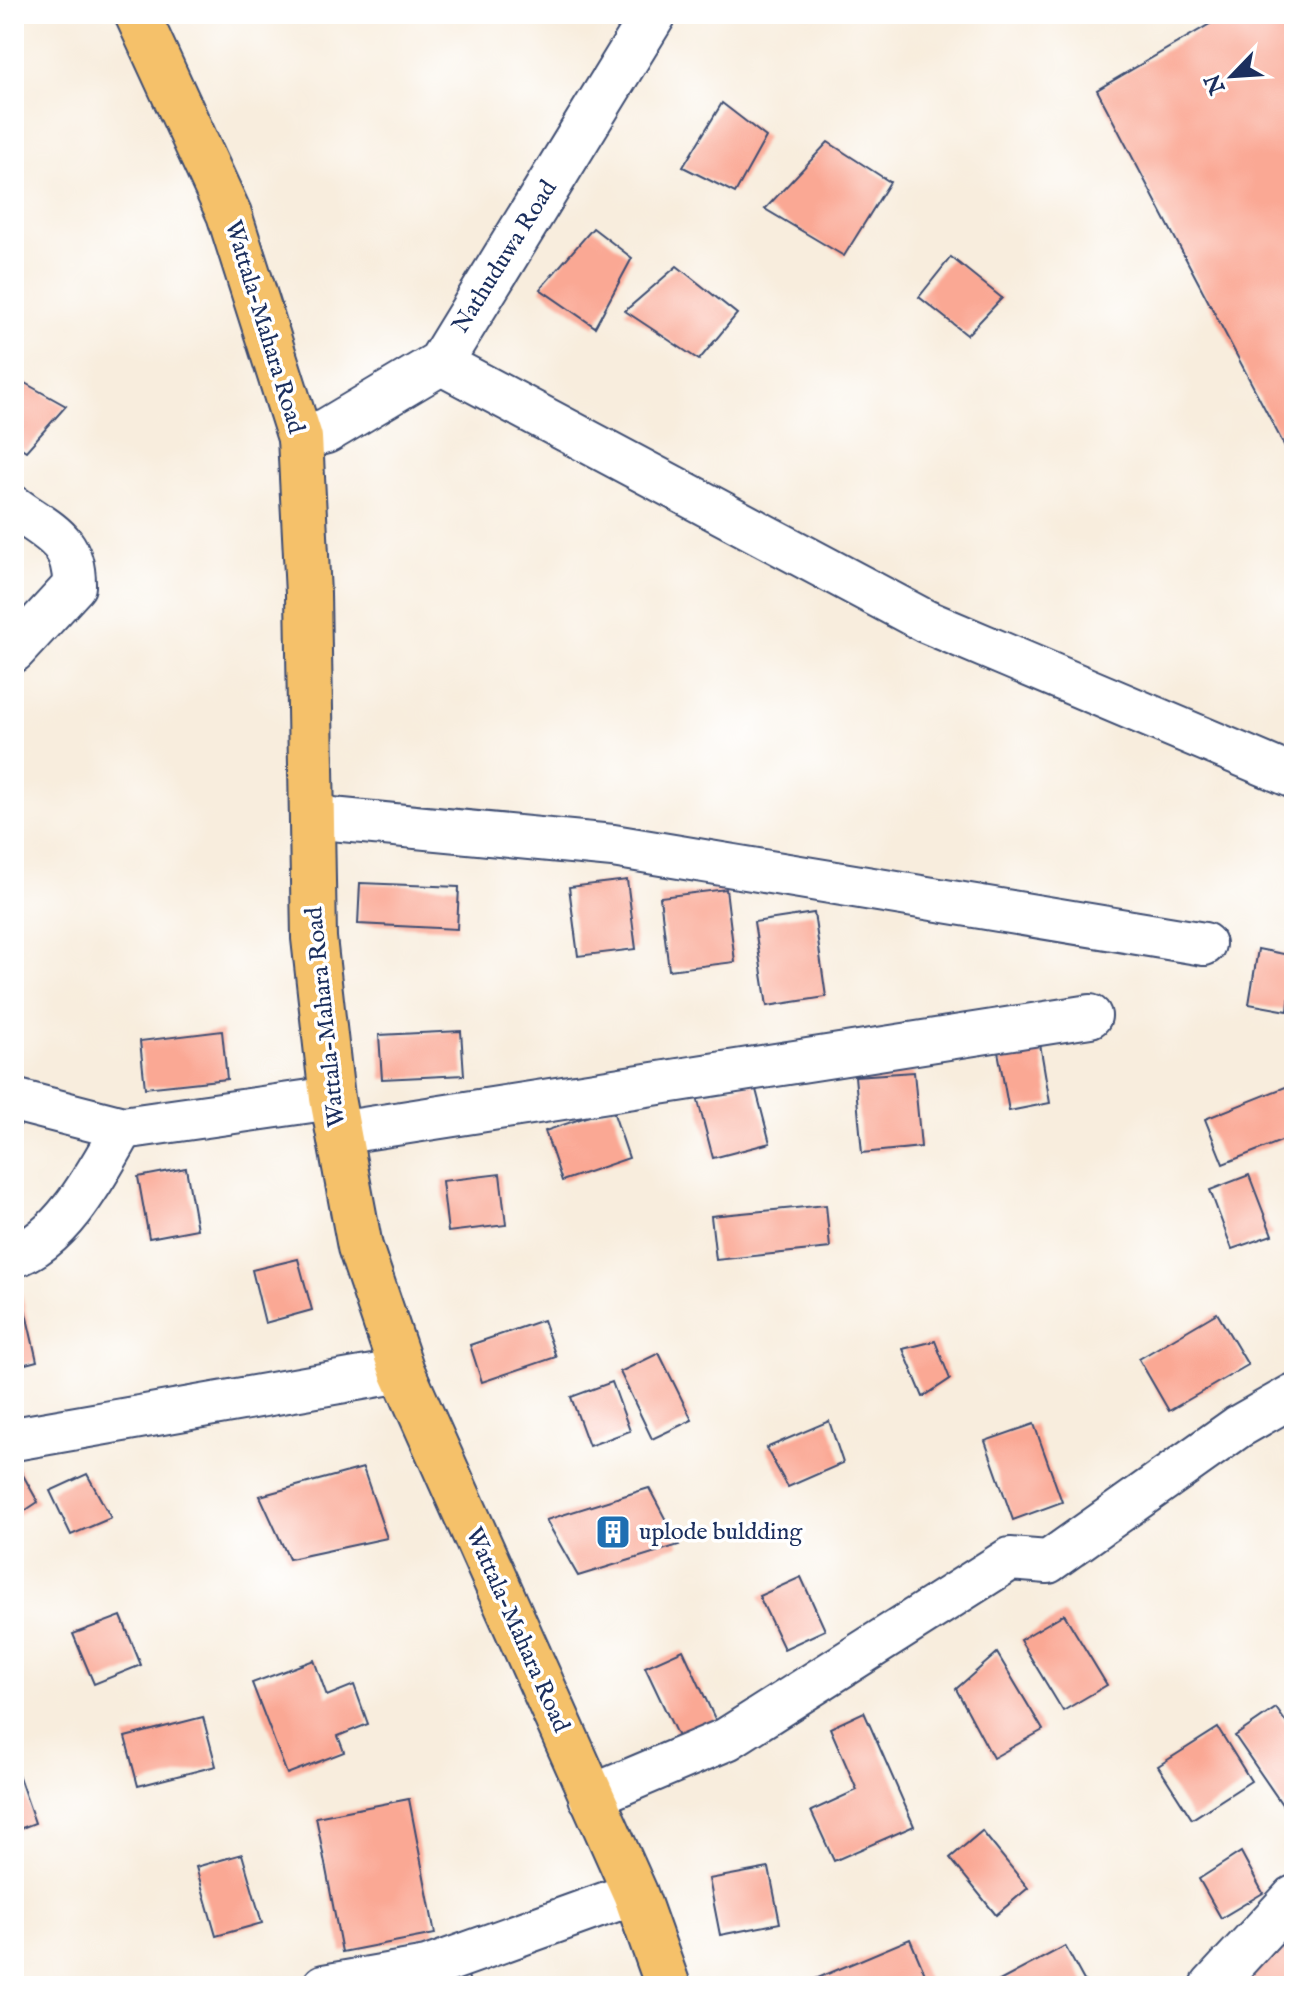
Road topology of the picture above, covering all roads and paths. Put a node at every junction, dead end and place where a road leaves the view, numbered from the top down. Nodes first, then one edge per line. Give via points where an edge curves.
1 (654, 14) edge
2 (141, 15) edge
3 (440, 363) junction
4 (300, 438) junction
5 (14, 507) edge
6 (14, 651) edge
7 (1294, 777) edge
8 (311, 817) junction
9 (1204, 944) dead end
10 (1090, 1016) dead end
11 (14, 1100) edge
12 (335, 1115) junction
13 (123, 1128) junction
14 (14, 1256) edge
15 (402, 1371) junction
16 (1294, 1395) edge
17 (14, 1439) edge
18 (590, 1797) junction
19 (635, 1893) junction
20 (1294, 1897) edge
21 (324, 1986) edge
22 (668, 1986) edge
23 (1212, 1986) edge

1 - 3 street, Nathuduwa Road
2 - 4 main road, Wattala-Mahara Road via 229,214
3 - 4 street, Nathuduwa Road via 326,431
3 - 7 street via 925,621
4 - 8 main road, Wattala-Mahara Road
5 - 6 street via 64,543 74,564 74,586
8 - 9 street via 613,846
8 - 12 main road, Wattala-Mahara Road via 314,938
10 - 12 street
11 - 13 street
12 - 13 street
12 - 15 main road, Wattala-Mahara Road via 360,1247
13 - 14 street via 78,1204 27,1251
15 - 17 street
15 - 18 main road, Wattala-Mahara Road
16 - 18 street via 1238,1427 1048,1562 1010,1559 727,1739
18 - 19 main road, Wattala-Mahara Road
19 - 21 street via 427,1968
19 - 22 main road, Wattala-Mahara Road
20 - 23 street

